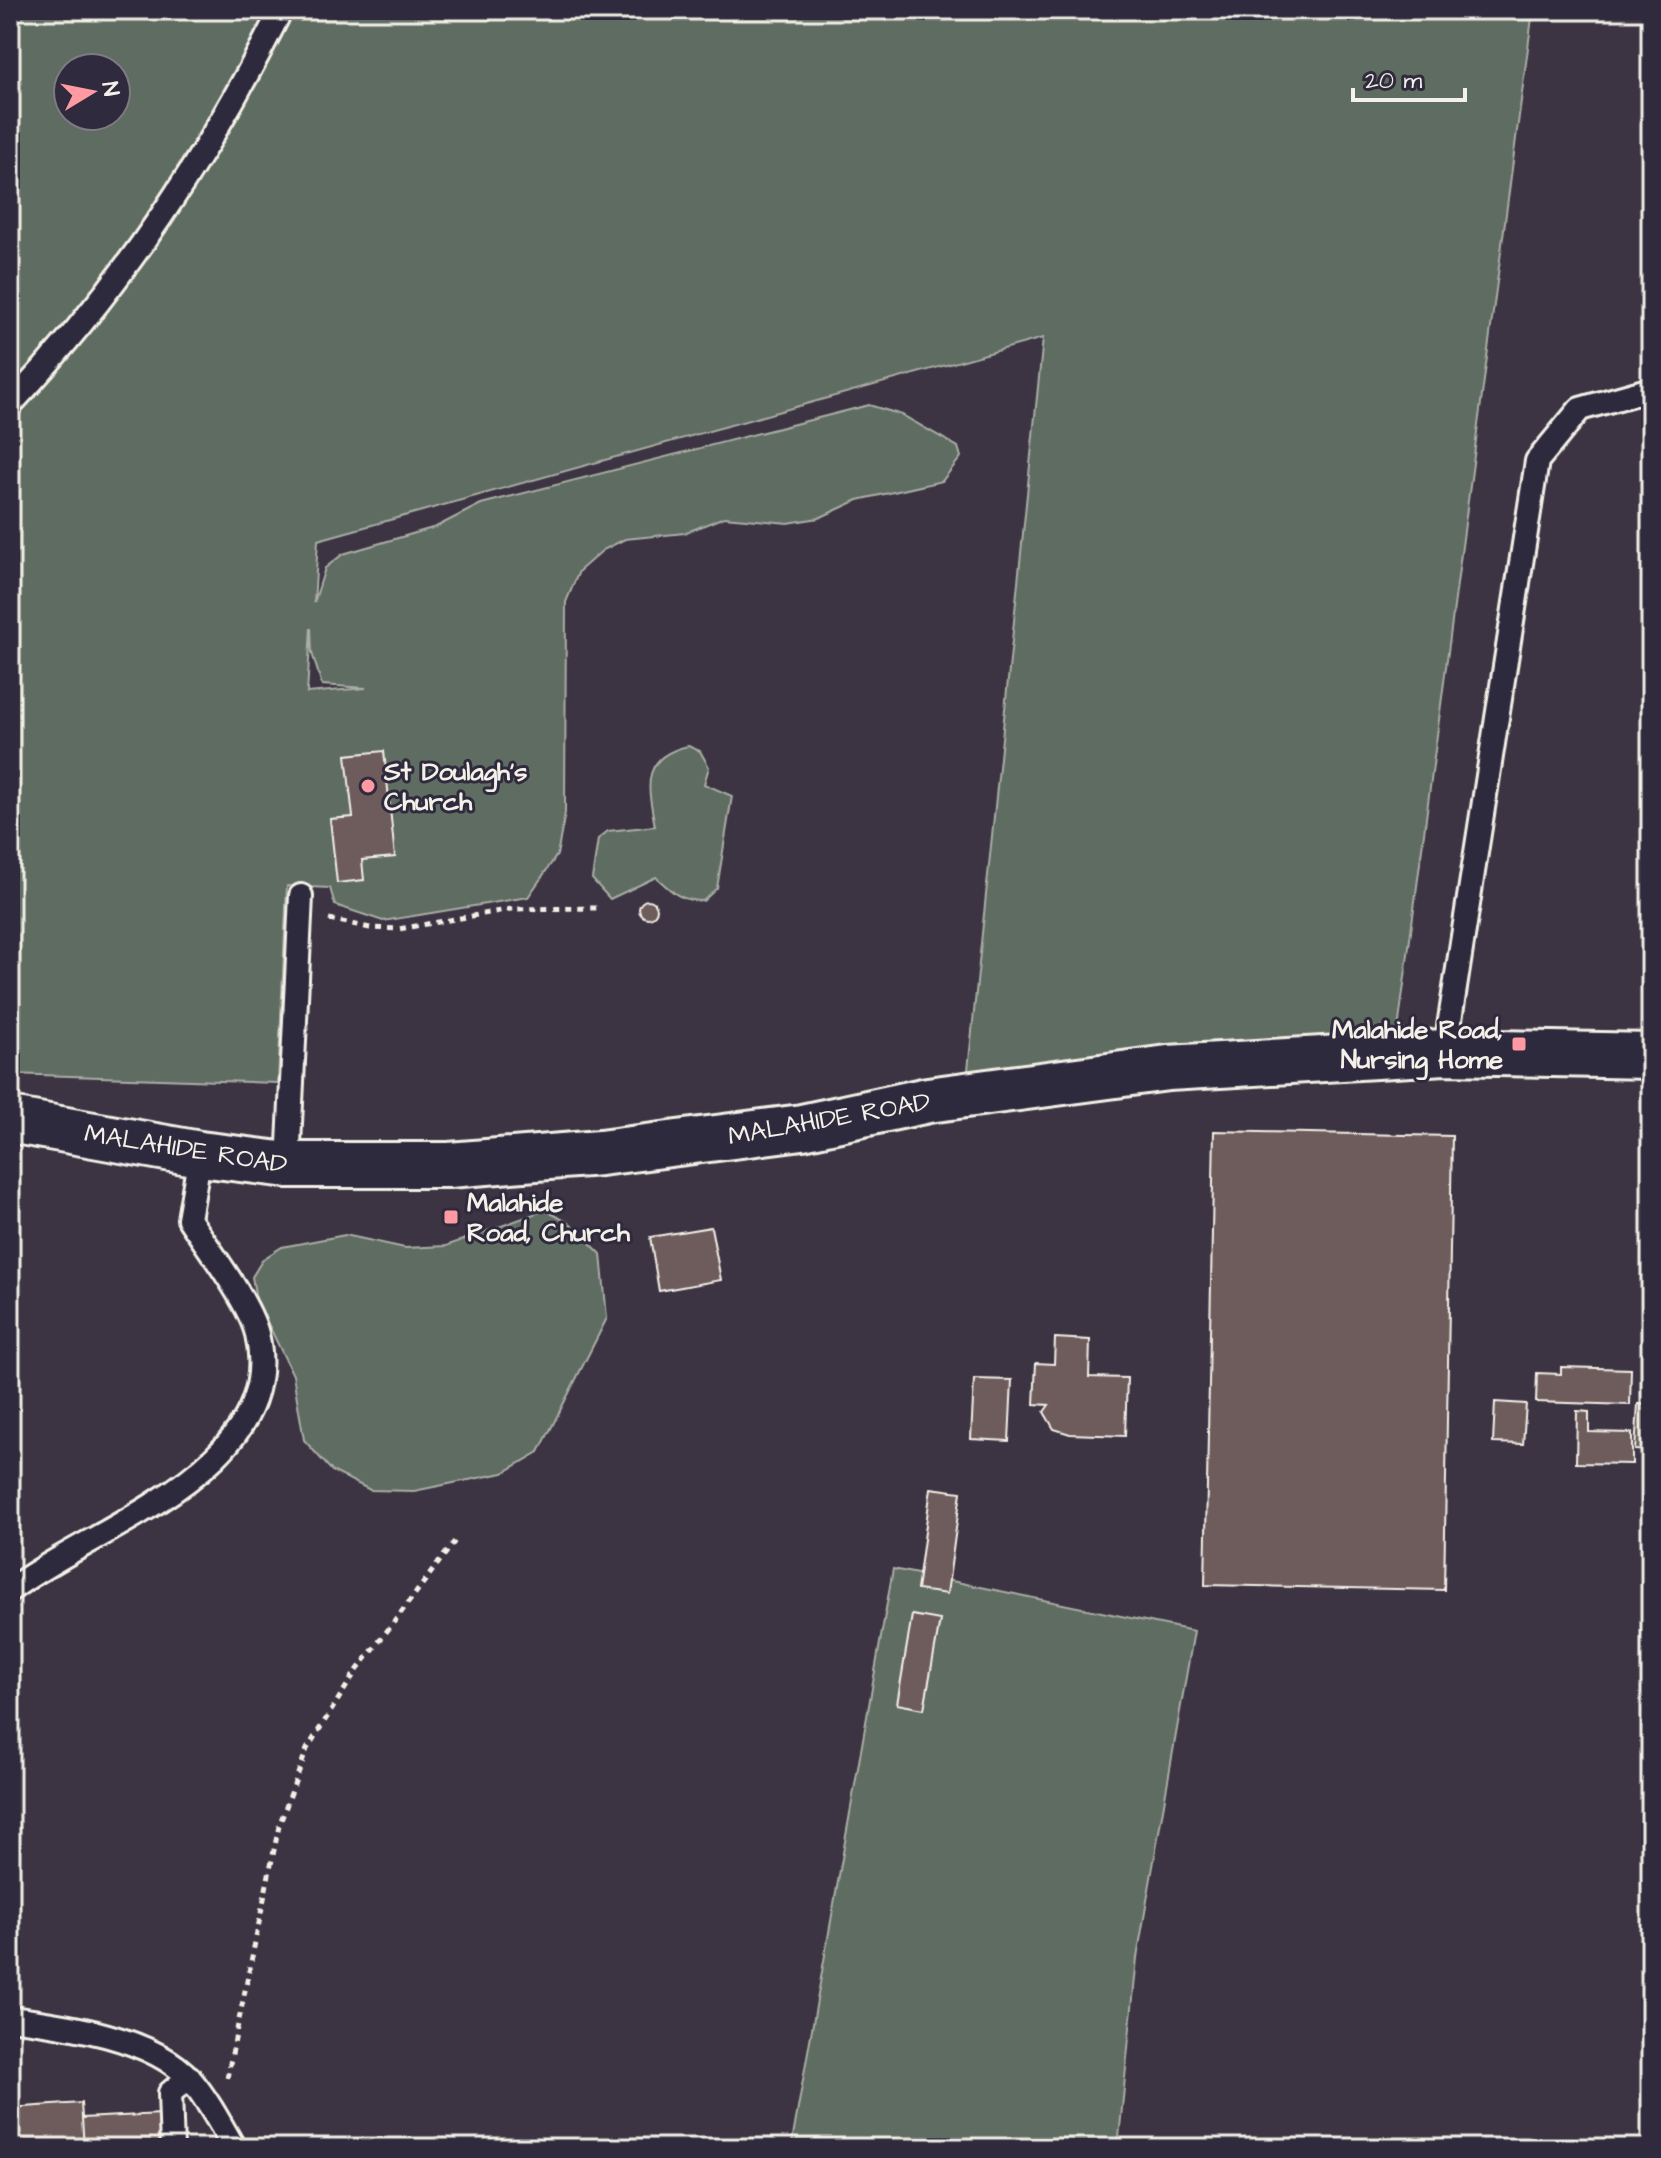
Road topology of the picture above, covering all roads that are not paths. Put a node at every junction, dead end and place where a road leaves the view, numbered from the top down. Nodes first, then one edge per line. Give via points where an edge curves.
1 (281, 10) edge
2 (1651, 389) edge
3 (10, 405) edge
4 (300, 906) road end
5 (1445, 1052) junction
6 (1651, 1056) edge
7 (10, 1120) edge
8 (200, 1154) junction
9 (288, 1165) junction
10 (10, 1590) edge
11 (10, 2018) edge
12 (189, 2077) junction
13 (172, 2148) edge
14 (234, 2148) edge

1 - 3 lane via 208,148 136,257 72,339
2 - 5 lane via 1580,409 1537,461
4 - 9 lane
5 - 6 main road, MALAHIDE ROAD
5 - 9 main road, MALAHIDE ROAD via 1090,1076 928,1100 802,1127 600,1153 449,1165
7 - 8 main road, MALAHIDE ROAD
8 - 9 main road, MALAHIDE ROAD
8 - 10 lane via 189,1219 257,1332 261,1382 239,1431 203,1469
11 - 12 lane via 86,2030 150,2051
12 - 13 lane via 170,2093
12 - 14 lane

